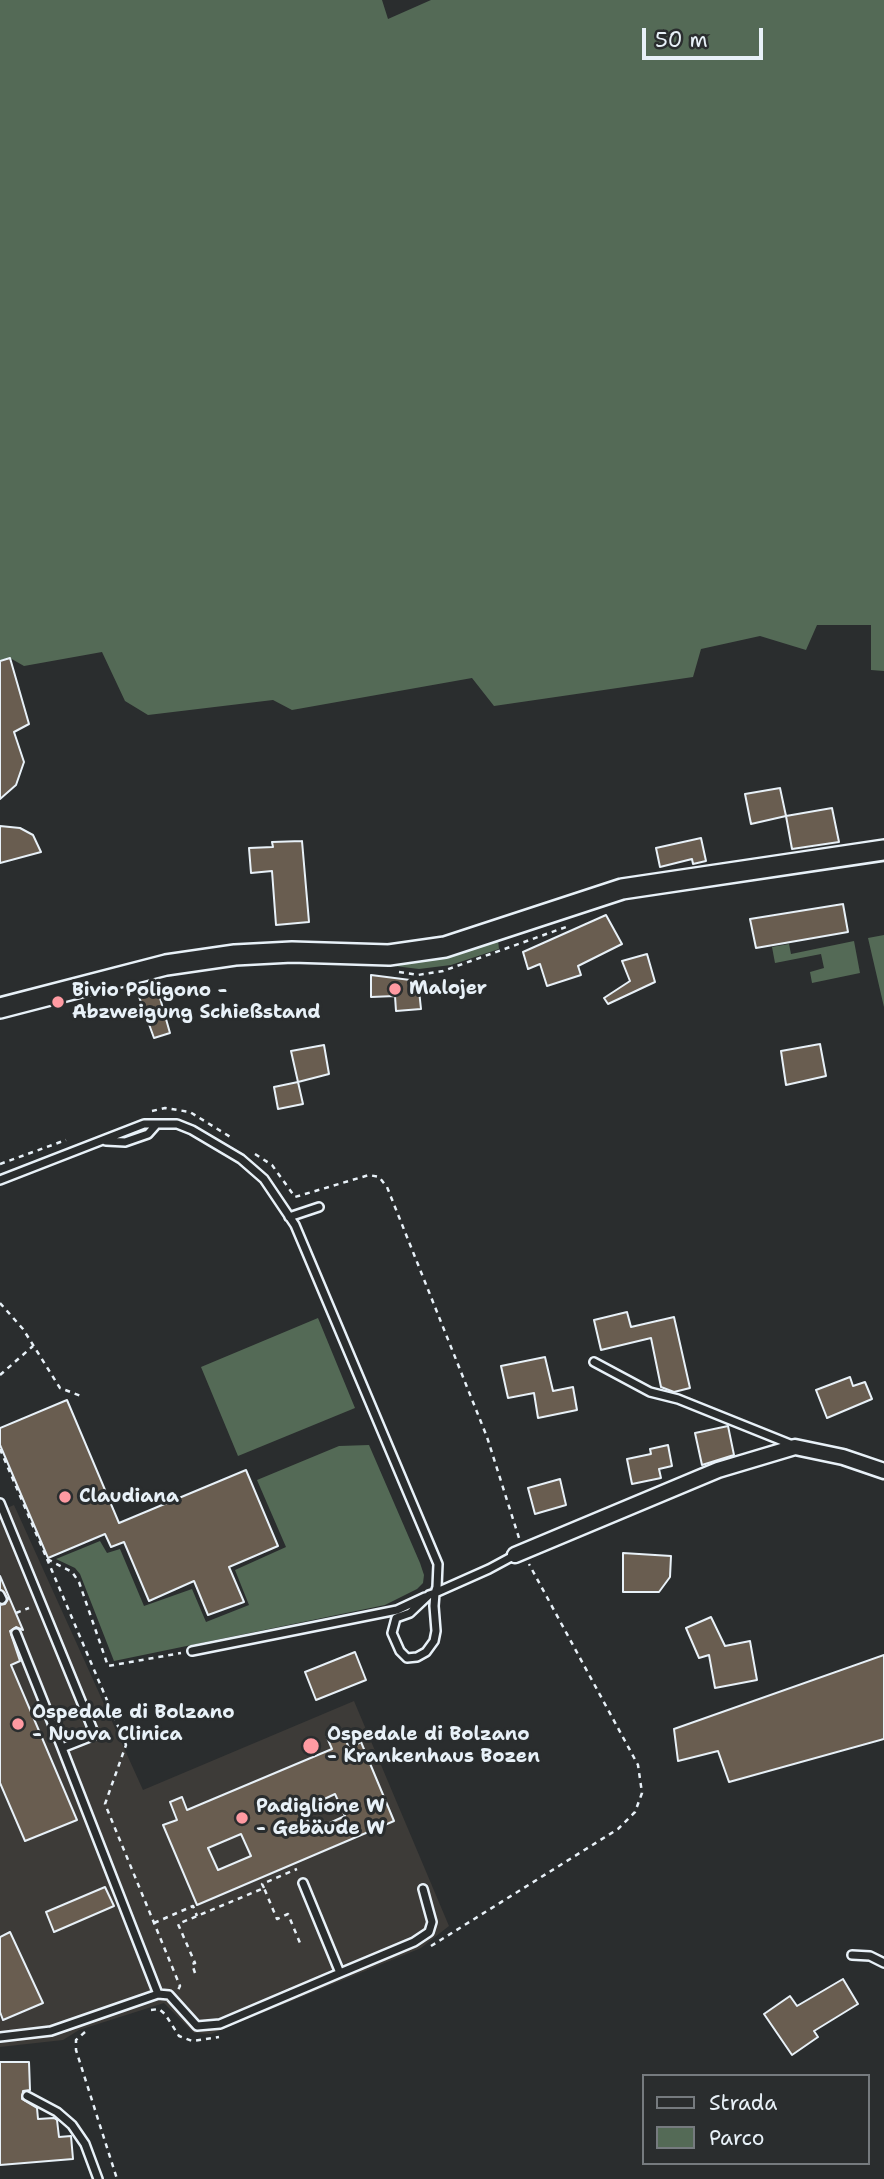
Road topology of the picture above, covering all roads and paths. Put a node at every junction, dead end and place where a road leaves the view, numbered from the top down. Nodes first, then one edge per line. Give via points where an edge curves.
1 (884, 850) edge
2 (0, 1008) edge
3 (0, 1180) edge
4 (318, 1207) dead end
5 (289, 1217) junction
6 (0, 1303) edge
7 (33, 1346) junction
8 (594, 1362) dead end
9 (0, 1375) edge
10 (81, 1396) dead end
11 (795, 1447) junction
12 (0, 1449) edge
13 (884, 1471) edge
14 (0, 1503) edge
15 (3, 1520) edge
16 (515, 1555) joint
17 (47, 1559) junction
18 (432, 1594) junction
19 (16, 1633) dead end
20 (192, 1651) joint
21 (62, 1748) junction
22 (297, 1869) dead end
23 (303, 1883) dead end
24 (264, 1888) junction
25 (423, 1889) dead end
26 (197, 1916) junction
27 (154, 1923) junction
28 (300, 1943) dead end
29 (852, 1955) dead end
30 (884, 1963) edge
31 (195, 1973) dead end
32 (340, 1973) junction
33 (159, 1994) junction
34 (174, 2001) junction
35 (165, 2014) dead end
36 (0, 2037) edge
37 (27, 2096) dead end
38 (98, 2179) edge

1 - 2 main road via 622,890 444,947 389,955 235,955 166,965
3 - 5 lane via 106,1141 121,1130 144,1124 177,1124 232,1153 264,1179
4 - 5 lane
5 - 18 lane via 438,1564
6 - 7 path
7 - 9 path
7 - 10 path via 60,1388
8 - 11 lane via 650,1392
11 - 13 street
11 - 16 street via 718,1470
12 - 17 path
14 - 15 lane
15 - 21 lane via 95,1735
16 - 18 lane
17 - 20 path via 72,1572 79,1582 108,1666
17 - 27 path via 126,1745 105,1804
18 - 18 lane via 434,1641 426,1652 407,1658 392,1633 393,1625 396,1618 410,1613
18 - 20 lane via 397,1610
19 - 21 lane
21 - 33 lane
22 - 24 path via 262,1884
23 - 32 lane
24 - 26 path
24 - 28 path via 277,1919 288,1914
25 - 32 lane via 432,1922 429,1931 414,1942
26 - 27 path via 193,1906
26 - 31 path via 178,1924
27 - 34 path via 180,1986
29 - 30 lane
32 - 34 lane via 220,2024 197,2026
33 - 34 lane
33 - 36 lane via 51,2031
34 - 35 path
37 - 38 lane via 72,2125

